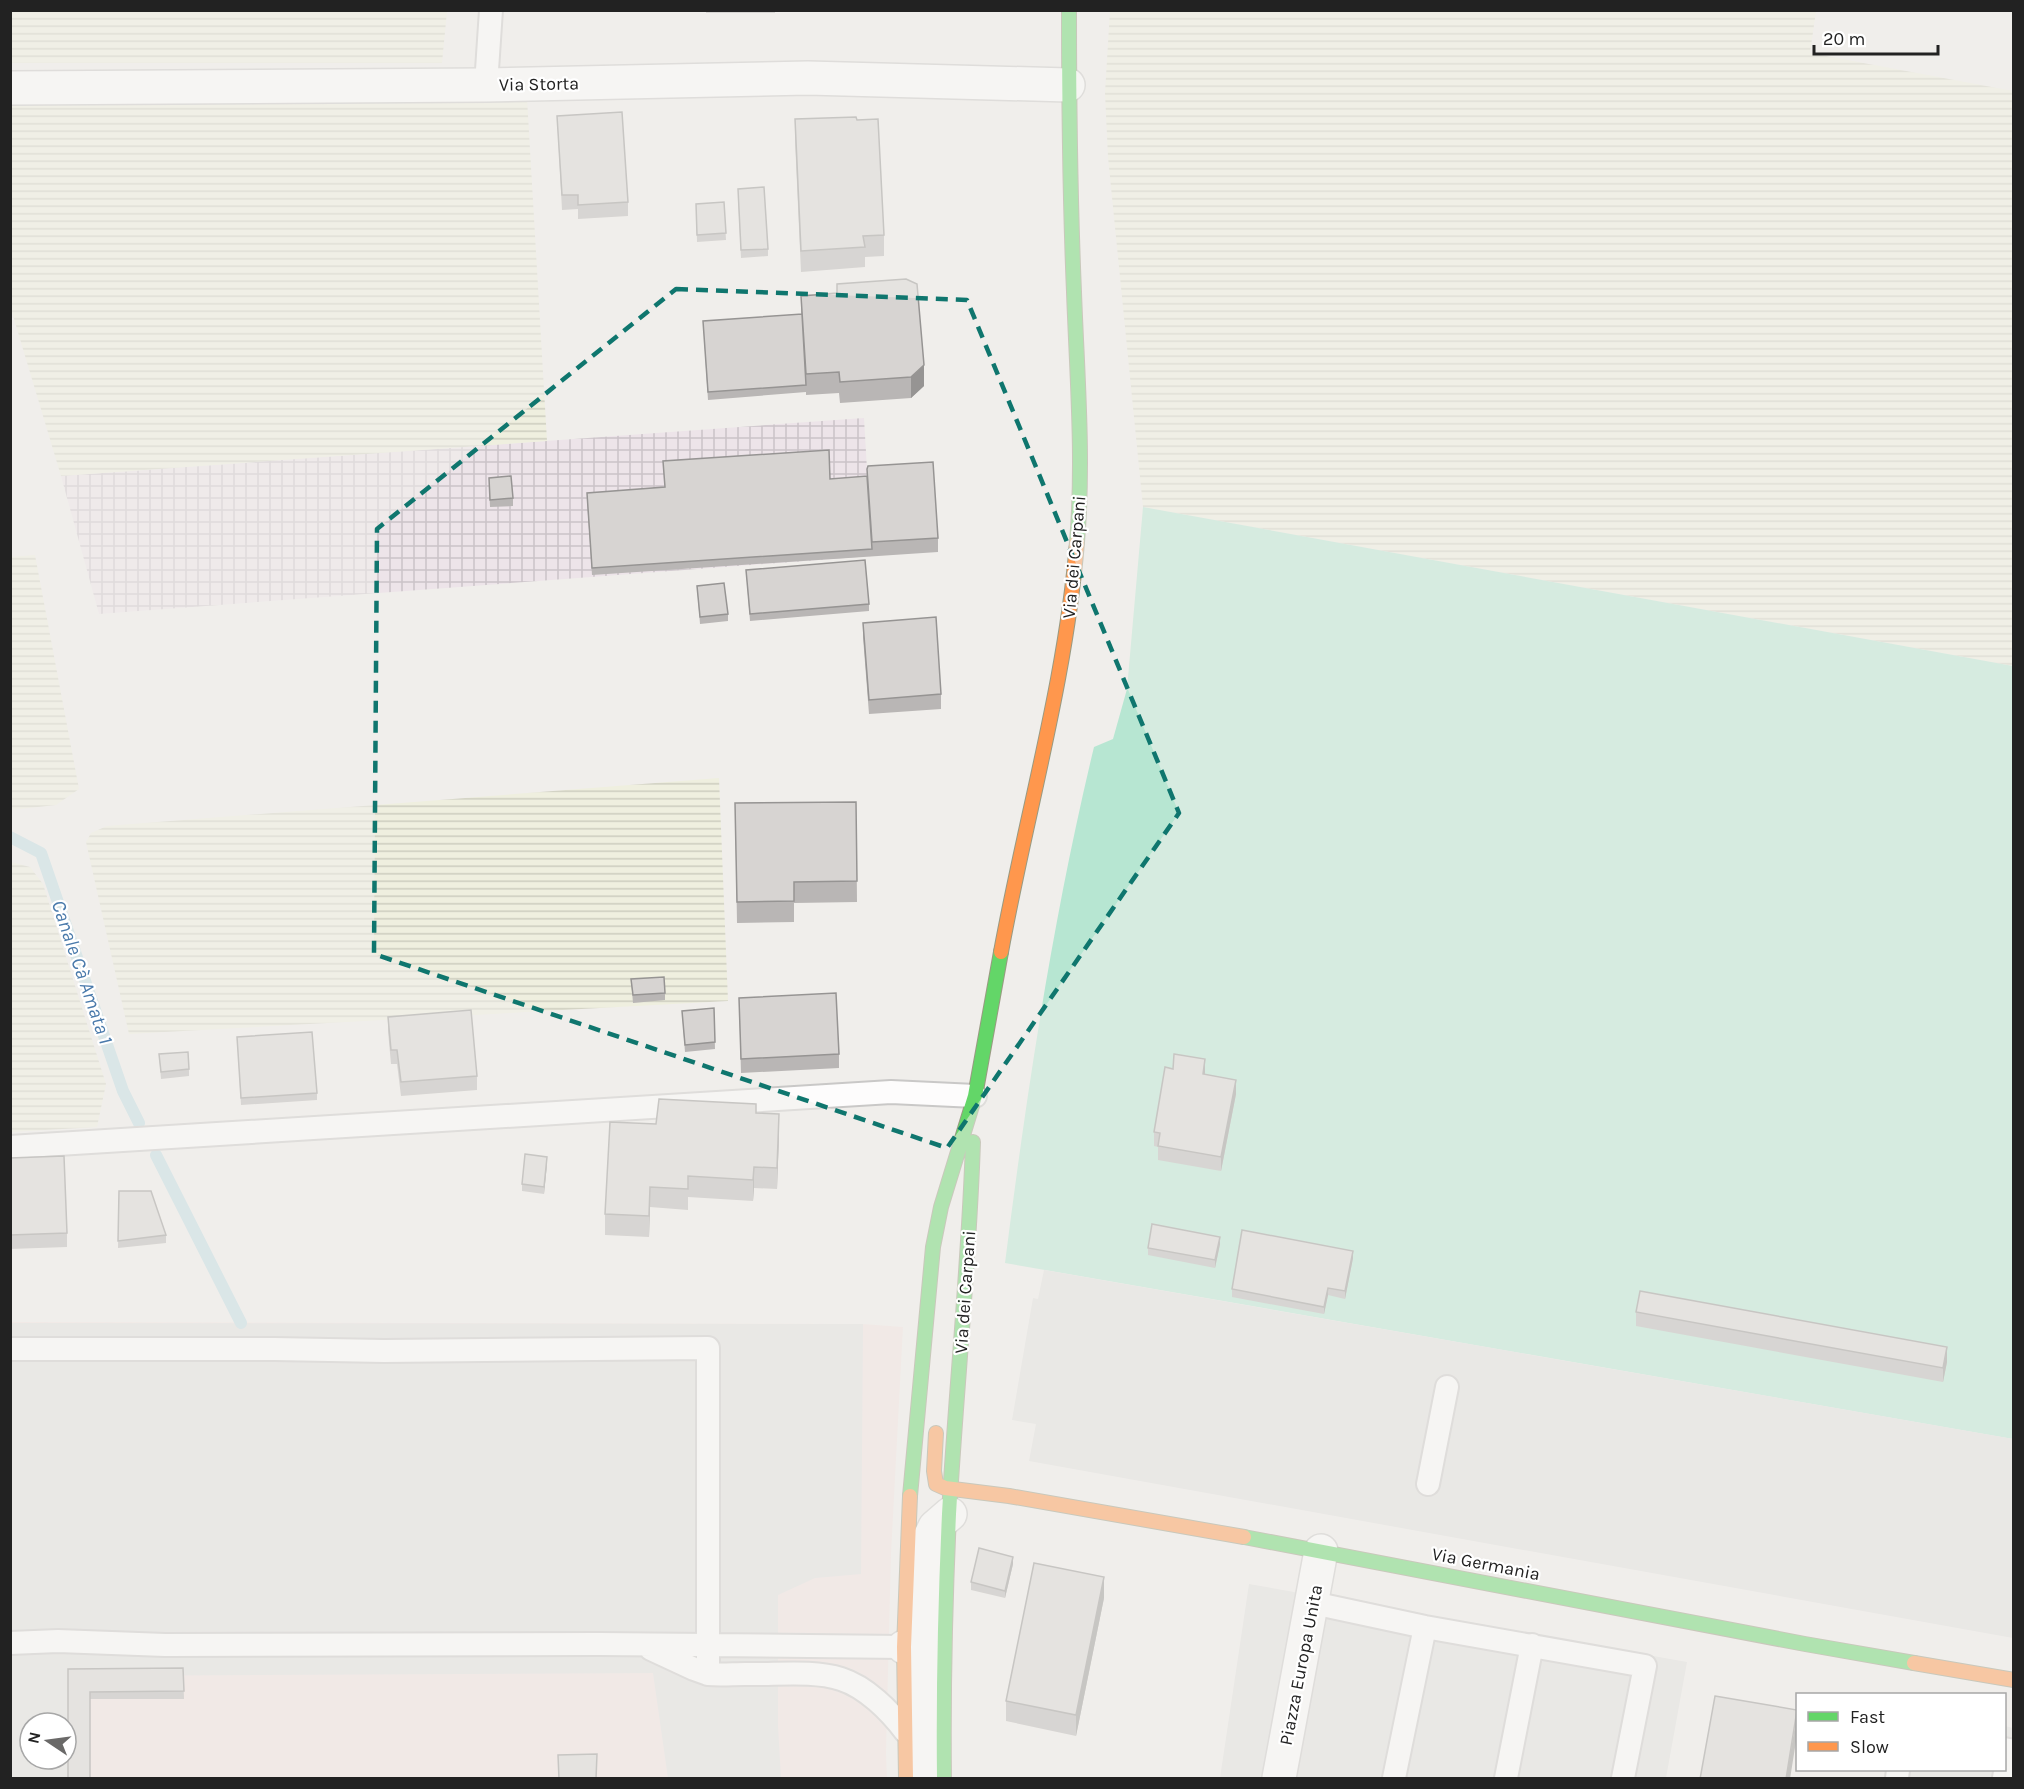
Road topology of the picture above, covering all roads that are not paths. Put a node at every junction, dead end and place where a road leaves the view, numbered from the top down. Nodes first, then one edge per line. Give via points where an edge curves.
1 (491, 10) edge
2 (1069, 10) edge
3 (486, 85) junction
4 (1068, 85) junction
5 (10, 88) edge
6 (975, 1096) junction
7 (10, 1147) edge
8 (928, 1287) junction
9 (941, 1319) dead end
10 (10, 1349) edge
11 (1447, 1387) dead end
12 (936, 1418) dead end
13 (1428, 1484) dead end
14 (951, 1501) junction
15 (910, 1509) junction
16 (1321, 1551) junction
17 (1313, 1603) junction
18 (1425, 1627) junction
19 (10, 1643) edge
20 (1532, 1645) junction
21 (641, 1646) junction
22 (709, 1646) junction
23 (904, 1647) junction
24 (708, 1674) junction
25 (2013, 1680) edge
26 (905, 1731) junction
27 (2006, 1749) edge
28 (2006, 1767) edge
29 (906, 1779) edge
30 (925, 1779) edge
31 (944, 1779) edge
32 (1280, 1779) edge
33 (1394, 1779) edge
34 (1506, 1779) edge
35 (1623, 1779) edge

1 - 3 lane
2 - 4 street, Via dei Carpani
3 - 4 street, Via Storta via 808,78
3 - 5 street, Via Storta
4 - 6 street, Via dei Carpani via 1080,440 1075,571
6 - 7 lane via 891,1092
6 - 8 street, Via dei Carpani via 941,1207
6 - 14 street, Via dei Carpani
8 - 9 street, Via dei Carpani
8 - 15 street, Via dei Carpani
10 - 22 lane via 384,1352 708,1348
11 - 13 lane
12 - 14 street via 934,1476
14 - 15 street via 919,1491
14 - 16 street, Via Germania via 1021,1498
14 - 23 street via 930,1539 926,1633 918,1643
14 - 31 street, Via dei Carpani via 943,1686
15 - 23 street, Via dei Carpani
16 - 17 street, Piazza Europa Unita
16 - 25 street, Via Germania
17 - 18 lane
17 - 32 street, Piazza Europa Unita
18 - 20 lane
18 - 33 lane
19 - 21 lane
20 - 34 lane
20 - 35 lane via 1645,1666
21 - 22 lane
21 - 24 lane
22 - 23 lane
22 - 24 lane
23 - 26 street, Via dei Carpani
23 - 30 street via 921,1648 926,1653
24 - 26 lane via 841,1679 875,1700
26 - 29 street, Via dei Carpani
27 - 28 lane

